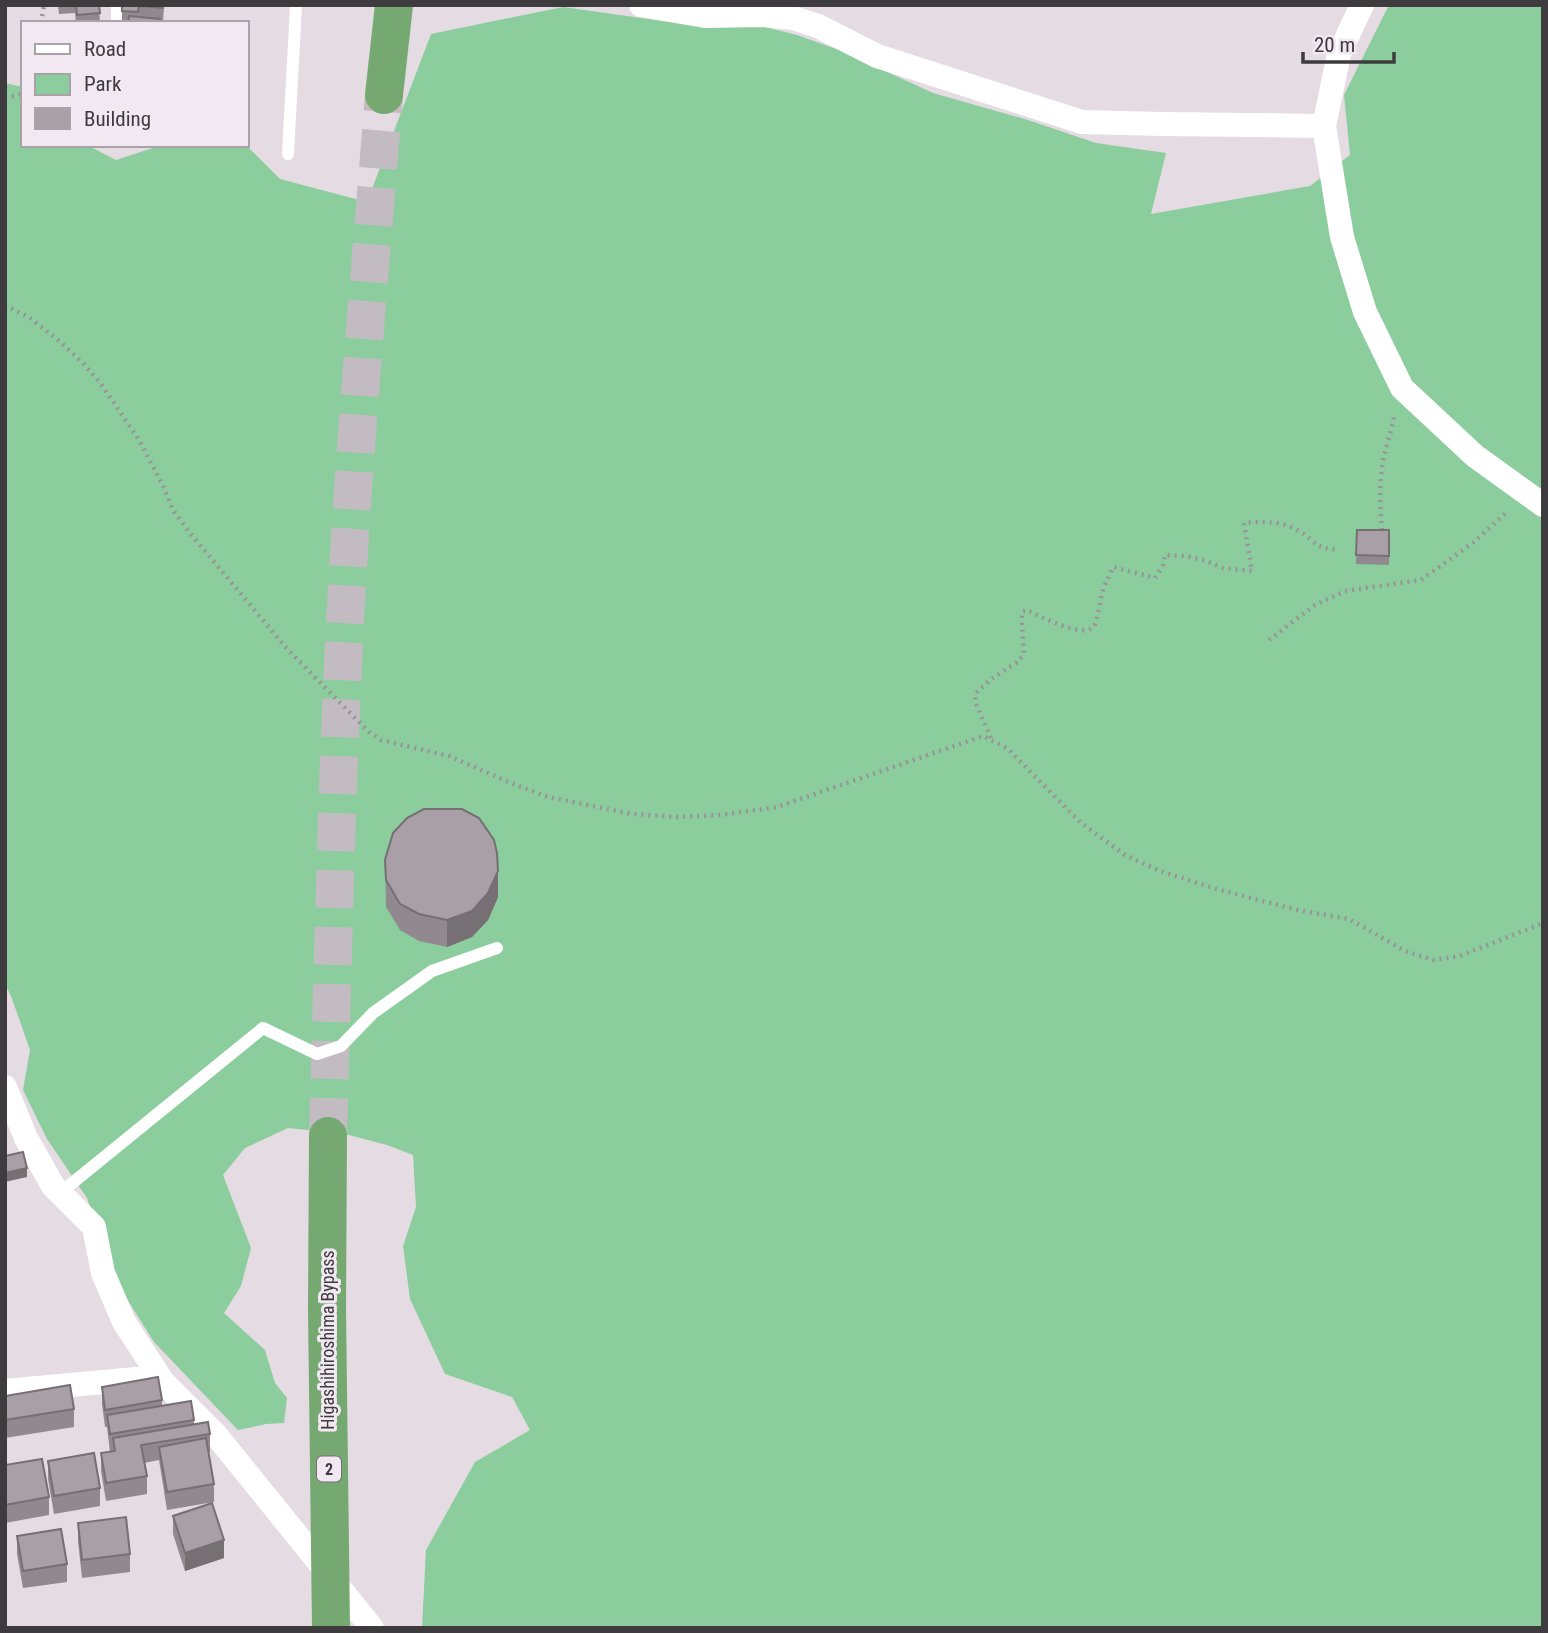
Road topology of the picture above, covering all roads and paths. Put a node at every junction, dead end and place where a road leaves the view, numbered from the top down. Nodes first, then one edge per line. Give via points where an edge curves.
1 (296, 5) edge
2 (394, 5) edge
3 (641, 5) edge
4 (1362, 5) edge
5 (384, 95) tunnel mouth
6 (1324, 126) junction
7 (288, 154) dead end
8 (5, 305) edge
9 (1408, 392) junction
10 (1535, 500) edge
11 (1382, 530) edge
12 (1339, 550) dead end
13 (1269, 640) dead end
14 (991, 739) junction
15 (1543, 923) edge
16 (497, 948) dead end
17 (5, 1087) edge
18 (328, 1136) tunnel mouth
19 (60, 1193) junction
20 (163, 1382) junction
21 (5, 1391) edge
22 (331, 1628) edge
23 (372, 1628) edge

1 - 7 lane
2 - 5 highway
3 - 6 street via 705,16 793,18 877,56 1082,122
4 - 6 street via 1339,54
6 - 9 street via 1342,237 1365,312
8 - 14 path via 30,318 83,363 139,440 189,533 288,650 381,740 449,756 548,797 632,814 678,817 777,807 983,736
9 - 10 street via 1475,456
9 - 11 path via 1396,403 1383,460
10 - 13 path via 1421,580 1345,591 1315,605
12 - 14 path via 1323,548 1298,530 1272,522 1244,523 1252,571 1165,555 1155,578 1113,567 1094,625 1088,629 1066,627 1027,610 1022,612 1024,653 976,694
14 - 15 path via 1007,748 1080,822 1125,855 1160,871 1220,890 1349,919 1405,951 1434,960 1460,956
16 - 19 lane via 432,971 373,1013 341,1046 317,1054 263,1028
17 - 19 street via 26,1138
18 - 22 highway, Higashihiroshima Bypass / 2
19 - 20 street via 94,1227 103,1273 124,1322
20 - 21 street via 136,1379
20 - 23 street via 216,1435

